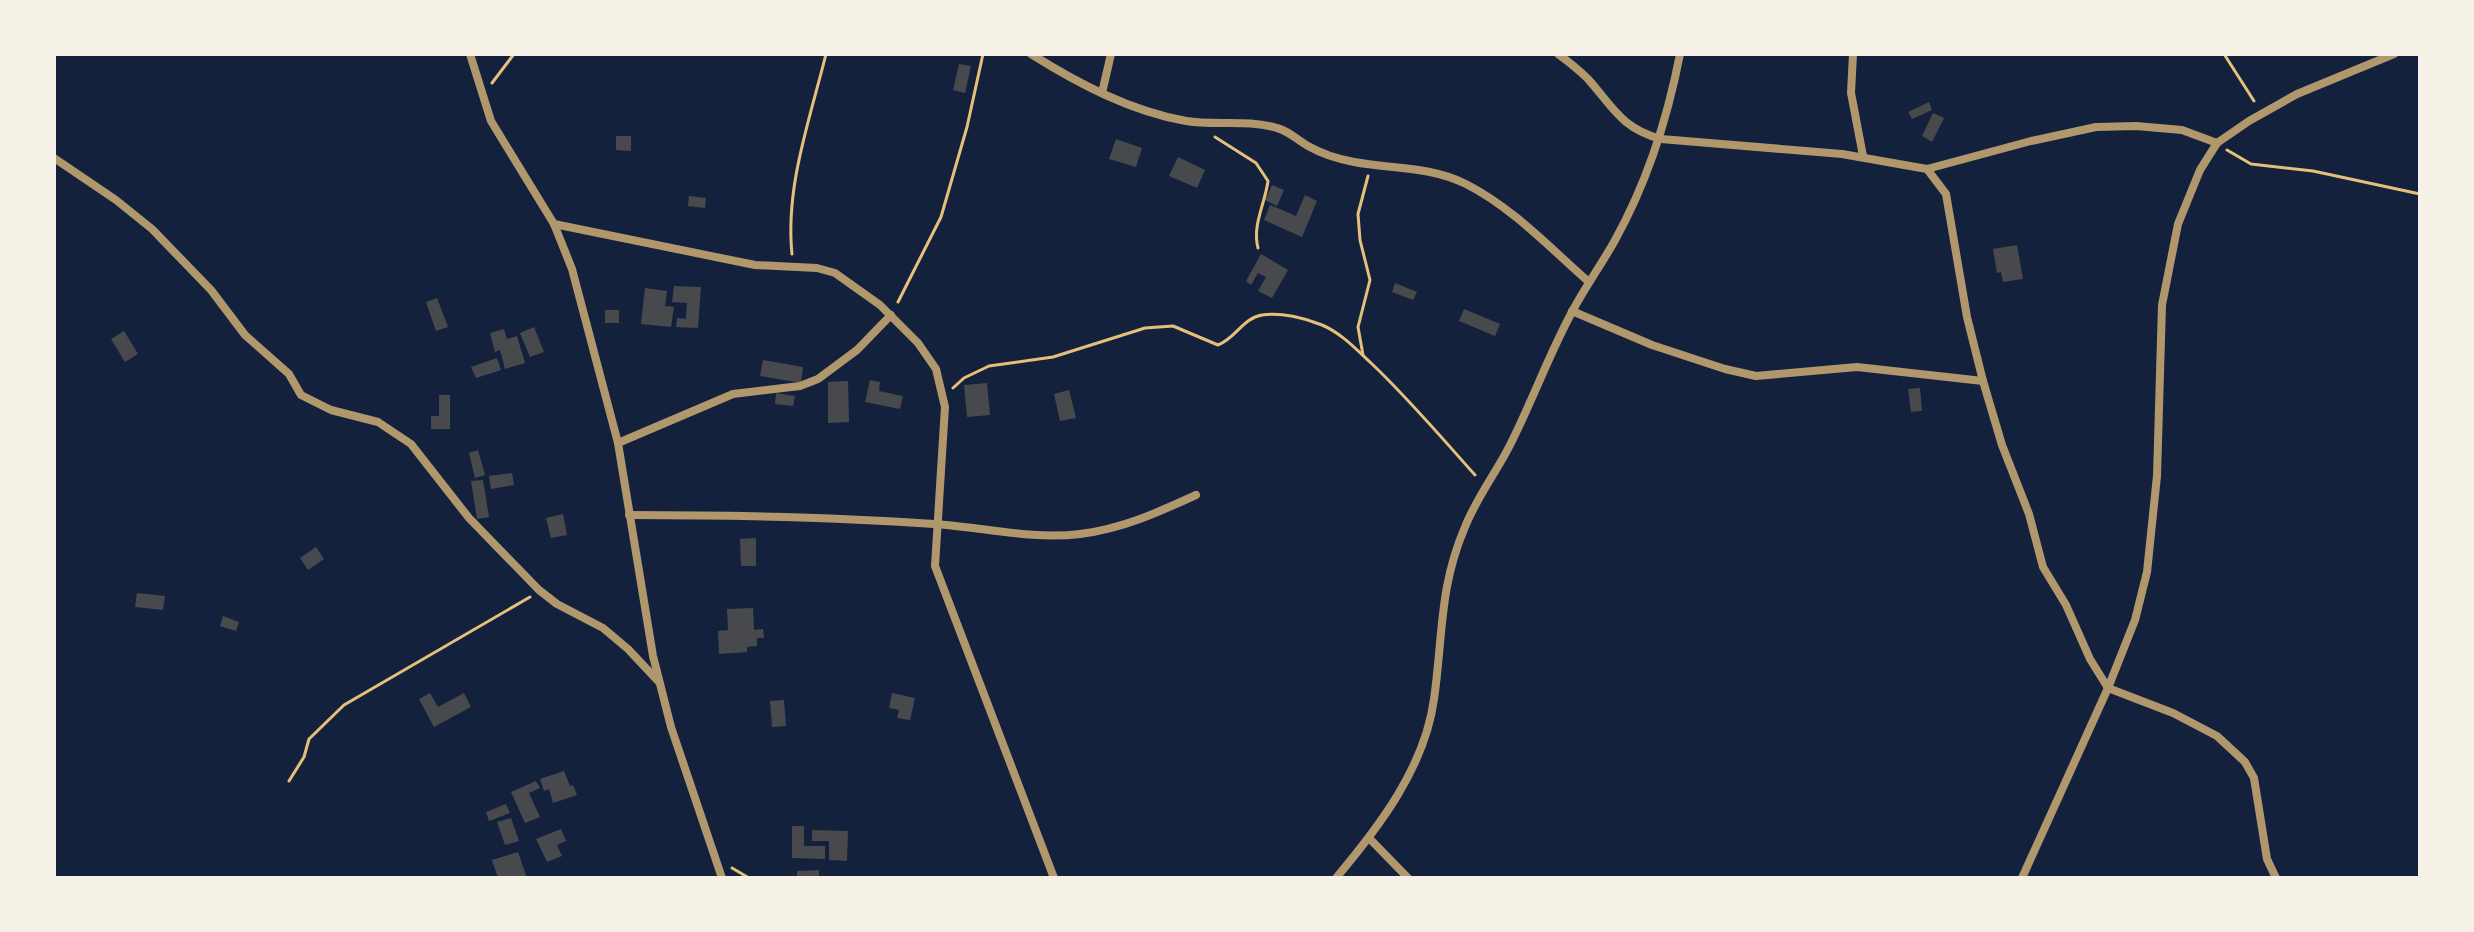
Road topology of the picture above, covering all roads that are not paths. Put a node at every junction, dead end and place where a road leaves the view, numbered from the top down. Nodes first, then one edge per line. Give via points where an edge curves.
1 (470, 54) edge
2 (1031, 54) edge
3 (1111, 54) edge
4 (1558, 54) edge
5 (1680, 54) edge
6 (1853, 54) edge
7 (2394, 54) edge
8 (1102, 93) junction
9 (1661, 139) junction
10 (2217, 143) junction
11 (1863, 156) junction
12 (54, 158) edge
13 (1927, 169) junction
14 (554, 224) junction
15 (1589, 282) junction
16 (1572, 311) junction
17 (891, 315) junction
18 (1983, 381) junction
19 (618, 443) junction
20 (1196, 495) dead end
21 (629, 515) junction
22 (937, 524) junction
23 (660, 683) junction
24 (2108, 688) junction
25 (1369, 838) junction
26 (722, 878) edge
27 (1054, 878) edge
28 (1336, 878) edge
29 (1408, 878) edge
30 (2022, 878) edge
31 (2276, 878) edge

1 - 14 street via 491,121
2 - 8 street
3 - 8 street
4 - 9 street via 1585,76 1618,118
5 - 9 street
6 - 11 street via 1851,93
7 - 10 street via 2297,94
8 - 15 street via 1187,121 1275,127 1337,158 1430,171 1467,185 1512,214
9 - 11 street
9 - 15 street via 1626,219
10 - 13 street via 2182,130 2096,127
10 - 24 street via 2178,224 2162,305 2157,476 2147,572
11 - 13 street
12 - 23 street via 152,229 211,290 245,335 289,374 301,395 331,410 378,422 411,444 469,518 539,590 603,628
13 - 18 street via 1946,194 1950,209
14 - 17 street via 755,265 835,273
14 - 19 street via 587,319
15 - 16 street
16 - 18 street via 1687,357 1756,376 1857,367
16 - 25 street via 1459,539 1442,608 1434,700 1425,735 1389,811
17 - 19 street via 818,379 733,394
17 - 22 street via 927,355 944,395
18 - 24 street via 2043,567
19 - 21 street
20 - 22 street via 1147,518 1079,534 1048,536
21 - 22 street via 774,515
21 - 23 street
22 - 27 street via 935,566
23 - 26 street
24 - 30 street
24 - 31 street via 2217,736 2245,762 2254,778 2267,859
25 - 28 street
25 - 29 street

